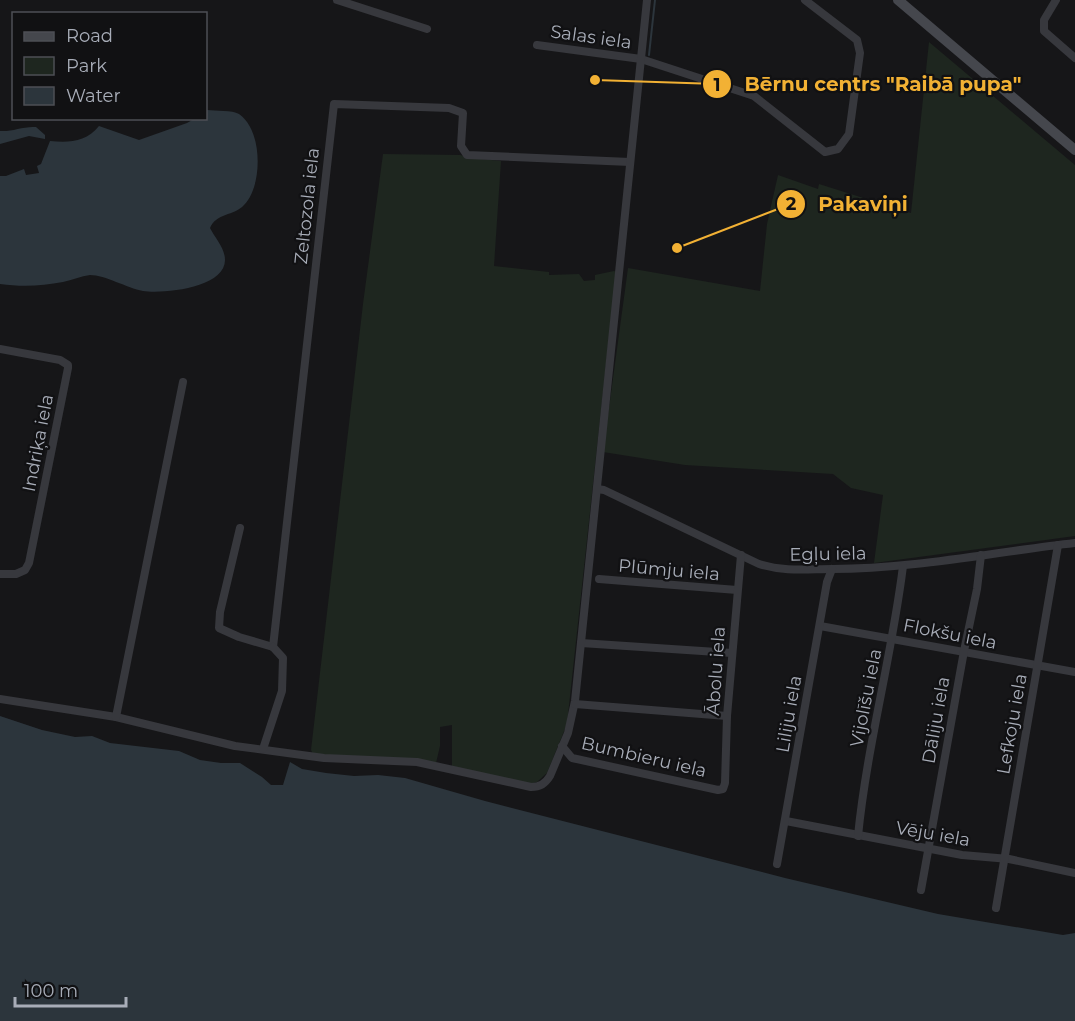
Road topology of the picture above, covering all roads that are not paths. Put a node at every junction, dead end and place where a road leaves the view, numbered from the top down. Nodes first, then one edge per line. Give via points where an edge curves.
1 (337, 0) edge
2 (374, 0) edge
3 (647, 0) edge
4 (805, 0) edge
5 (1056, 0) edge
6 (904, 2) edge
7 (373, 10) junction
8 (427, 28) dead end
9 (537, 45) dead end
10 (1075, 58) edge
11 (641, 59) junction
12 (1075, 150) edge
13 (630, 162) junction
14 (0, 349) edge
15 (183, 382) dead end
16 (597, 489) junction
17 (240, 528) dead end
18 (1075, 543) edge
19 (1058, 545) junction
20 (741, 555) junction
21 (981, 555) junction
22 (903, 566) junction
23 (832, 569) junction
24 (0, 574) edge
25 (599, 579) dead end
26 (737, 590) junction
27 (820, 626) junction
28 (892, 638) junction
29 (581, 643) junction
30 (273, 647) junction
31 (964, 651) junction
32 (732, 653) junction
33 (1038, 665) junction
34 (1075, 672) edge
35 (0, 699) edge
36 (575, 704) junction
37 (727, 716) junction
38 (116, 717) junction
39 (562, 746) junction
40 (263, 749) junction
41 (723, 789) joint
42 (786, 821) junction
43 (858, 836) junction
44 (929, 849) junction
45 (1004, 860) junction
46 (777, 864) dead end
47 (1075, 873) edge
48 (921, 890) dead end
49 (996, 908) dead end

1 - 7 street
2 - 7 street
3 - 11 street
4 - 11 street, Salas iela via 860,46 849,134 838,149 825,152 754,96
5 - 10 street via 1044,20 1044,31
6 - 12 main road
7 - 8 street
9 - 11 street, Salas iela
11 - 13 street
13 - 16 street
13 - 30 street, Zeltozola iela via 467,155 461,146 463,113 449,108 334,104
14 - 24 street, Indriķa iela via 60,360 68,369 29,563 16,574
15 - 38 street
16 - 20 street, Egļu iela
16 - 29 street
17 - 30 street via 219,628
18 - 19 street, Egļu iela
19 - 21 street, Egļu iela
19 - 33 street, Lefkoju iela
20 - 23 street, Egļu iela via 774,569
20 - 26 street, Ābolu iela
21 - 22 street, Egļu iela
21 - 31 street, Dāliju iela
22 - 23 street, Egļu iela
22 - 28 street, Vijolīšu iela
23 - 27 street, Liliju iela
25 - 26 street, Plūmju iela
26 - 32 street, Ābolu iela
27 - 28 street, Flokšu iela
27 - 42 street, Liliju iela
28 - 31 street, Flokšu iela
28 - 43 street, Vijolīšu iela
29 - 32 street
29 - 36 street
30 - 40 street via 283,658 282,691
31 - 33 street, Flokšu iela
31 - 44 street, Dāliju iela
32 - 37 street, Ābolu iela
33 - 34 street, Flokšu iela
33 - 45 street, Lefkoju iela
35 - 38 street
36 - 37 street
36 - 39 street
37 - 41 street, Ābolu iela
38 - 40 street via 235,746
39 - 40 street via 550,776 538,787 417,762 324,758
39 - 41 street, Bumbieru iela via 572,758
42 - 43 street, Vēju iela
42 - 46 street, Liliju iela
43 - 44 street, Vēju iela
44 - 45 street, Vēju iela
44 - 48 street, Dāliju iela
45 - 47 street, Vēju iela
45 - 49 street, Lefkoju iela

